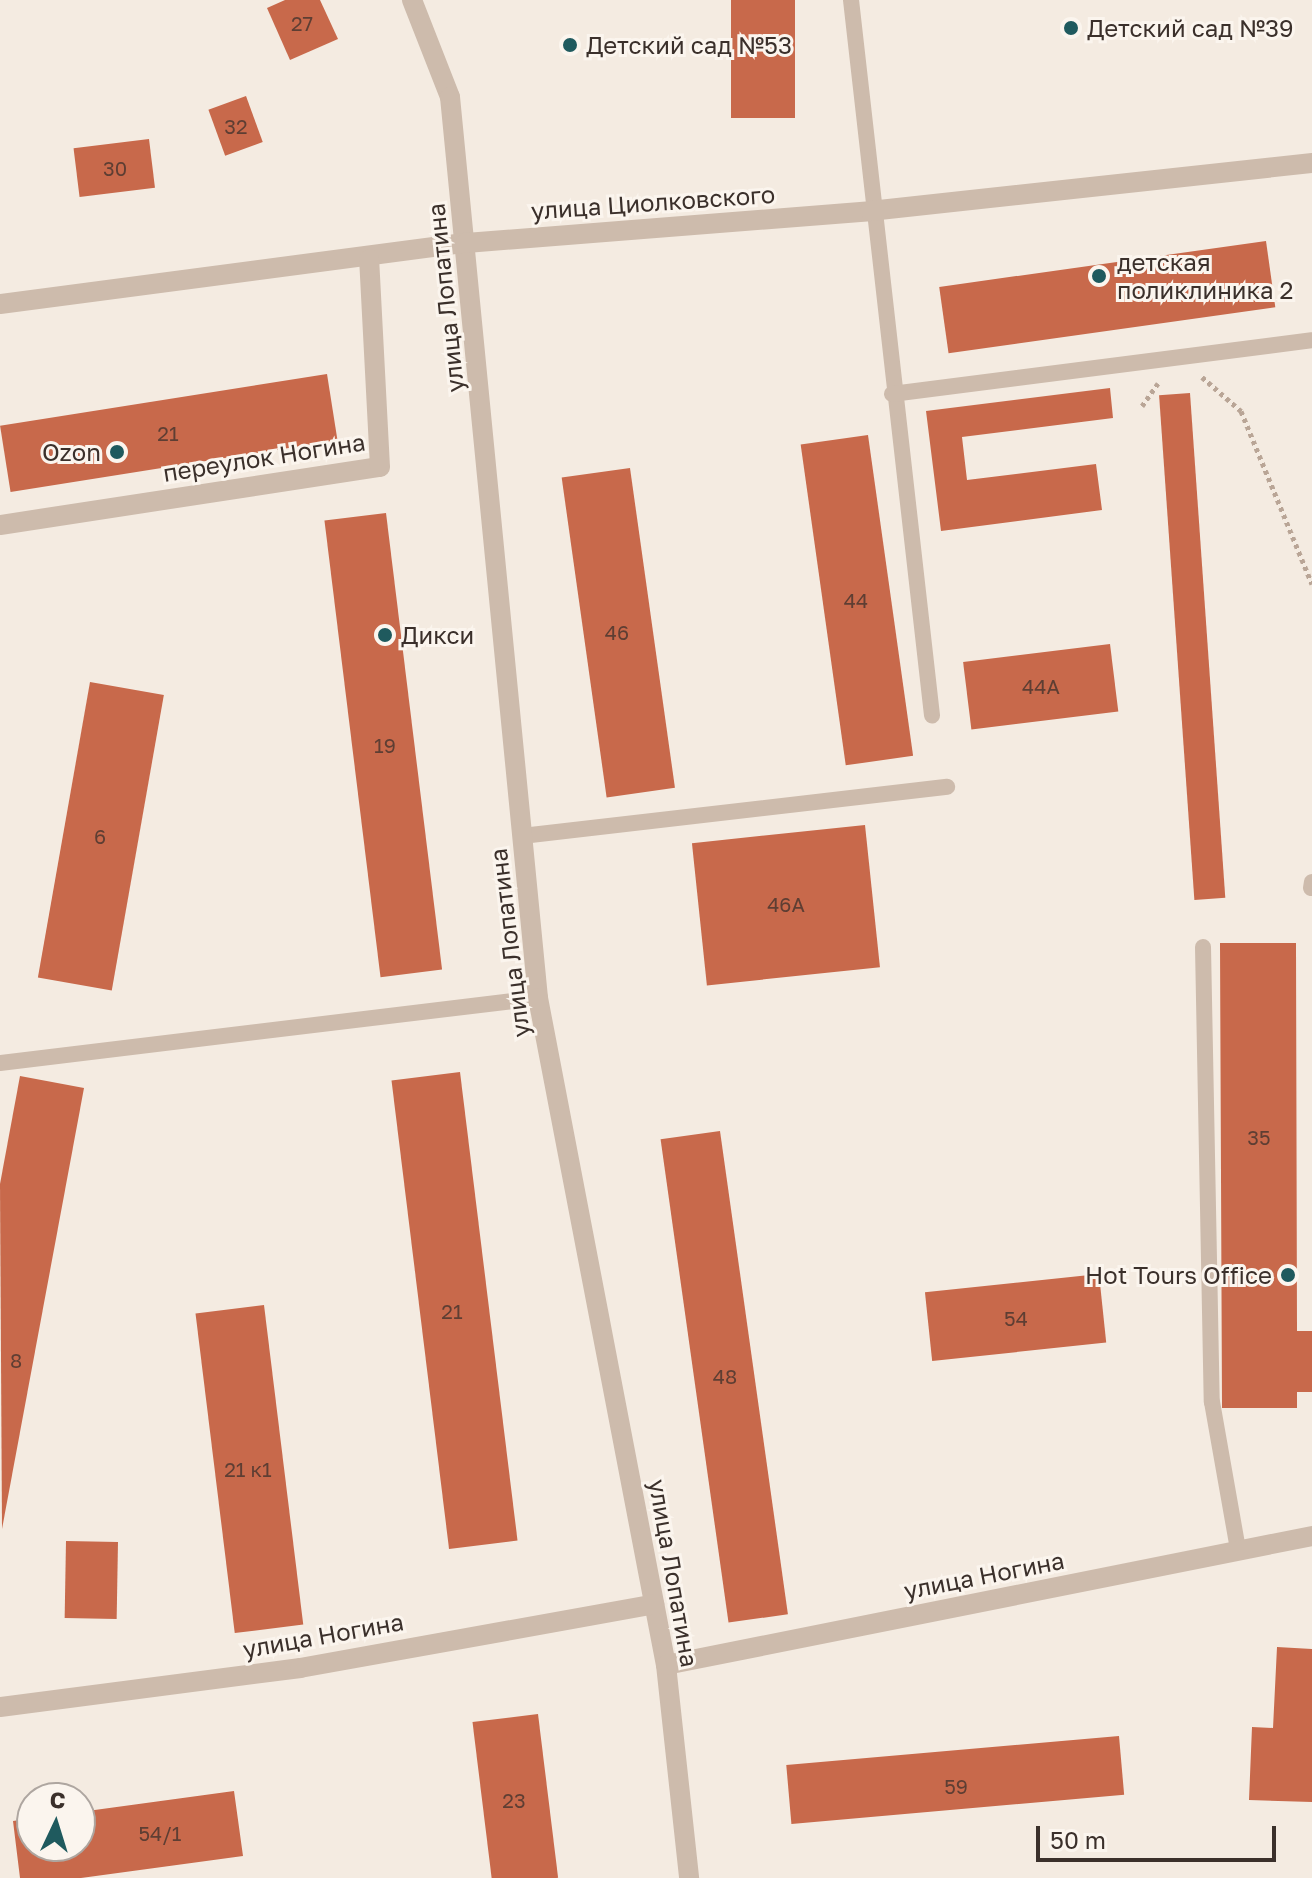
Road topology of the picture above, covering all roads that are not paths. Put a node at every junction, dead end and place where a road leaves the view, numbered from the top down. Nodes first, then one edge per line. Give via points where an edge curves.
1 (412, 0) edge
2 (851, 0) edge
3 (1312, 163) edge
4 (870, 211) junction
5 (466, 243) junction
6 (369, 259) junction
7 (0, 304) edge
8 (1312, 340) edge
9 (892, 394) junction
10 (0, 525) edge
11 (932, 715) dead end
12 (947, 787) dead end
13 (522, 836) junction
14 (1312, 882) edge
15 (1311, 888) edge
16 (1203, 947) dead end
17 (538, 998) junction
18 (0, 1063) edge
19 (1312, 1536) edge
20 (1238, 1550) junction
21 (654, 1604) junction
22 (666, 1665) junction
23 (0, 1707) edge
24 (689, 1878) edge

1 - 5 street, улица Лопатина via 450,97
2 - 4 lane
3 - 4 street, улица Циолковского
4 - 5 street, улица Циолковского
4 - 9 lane
5 - 6 street, улица Циолковского
5 - 13 street, улица Лопатина
6 - 7 street, улица Циолковского
6 - 10 street, переулок Ногина via 380,467
8 - 9 lane
9 - 11 lane
12 - 13 lane
13 - 17 street, улица Лопатина
14 - 15 lane
16 - 20 lane via 1212,1402
17 - 18 lane
17 - 21 street, улица Лопатина
19 - 20 street, улица Ногина
20 - 22 street, улица Ногина
21 - 22 street, улица Лопатина
21 - 23 street, улица Ногина via 300,1668
22 - 24 street, улица Лопатина

